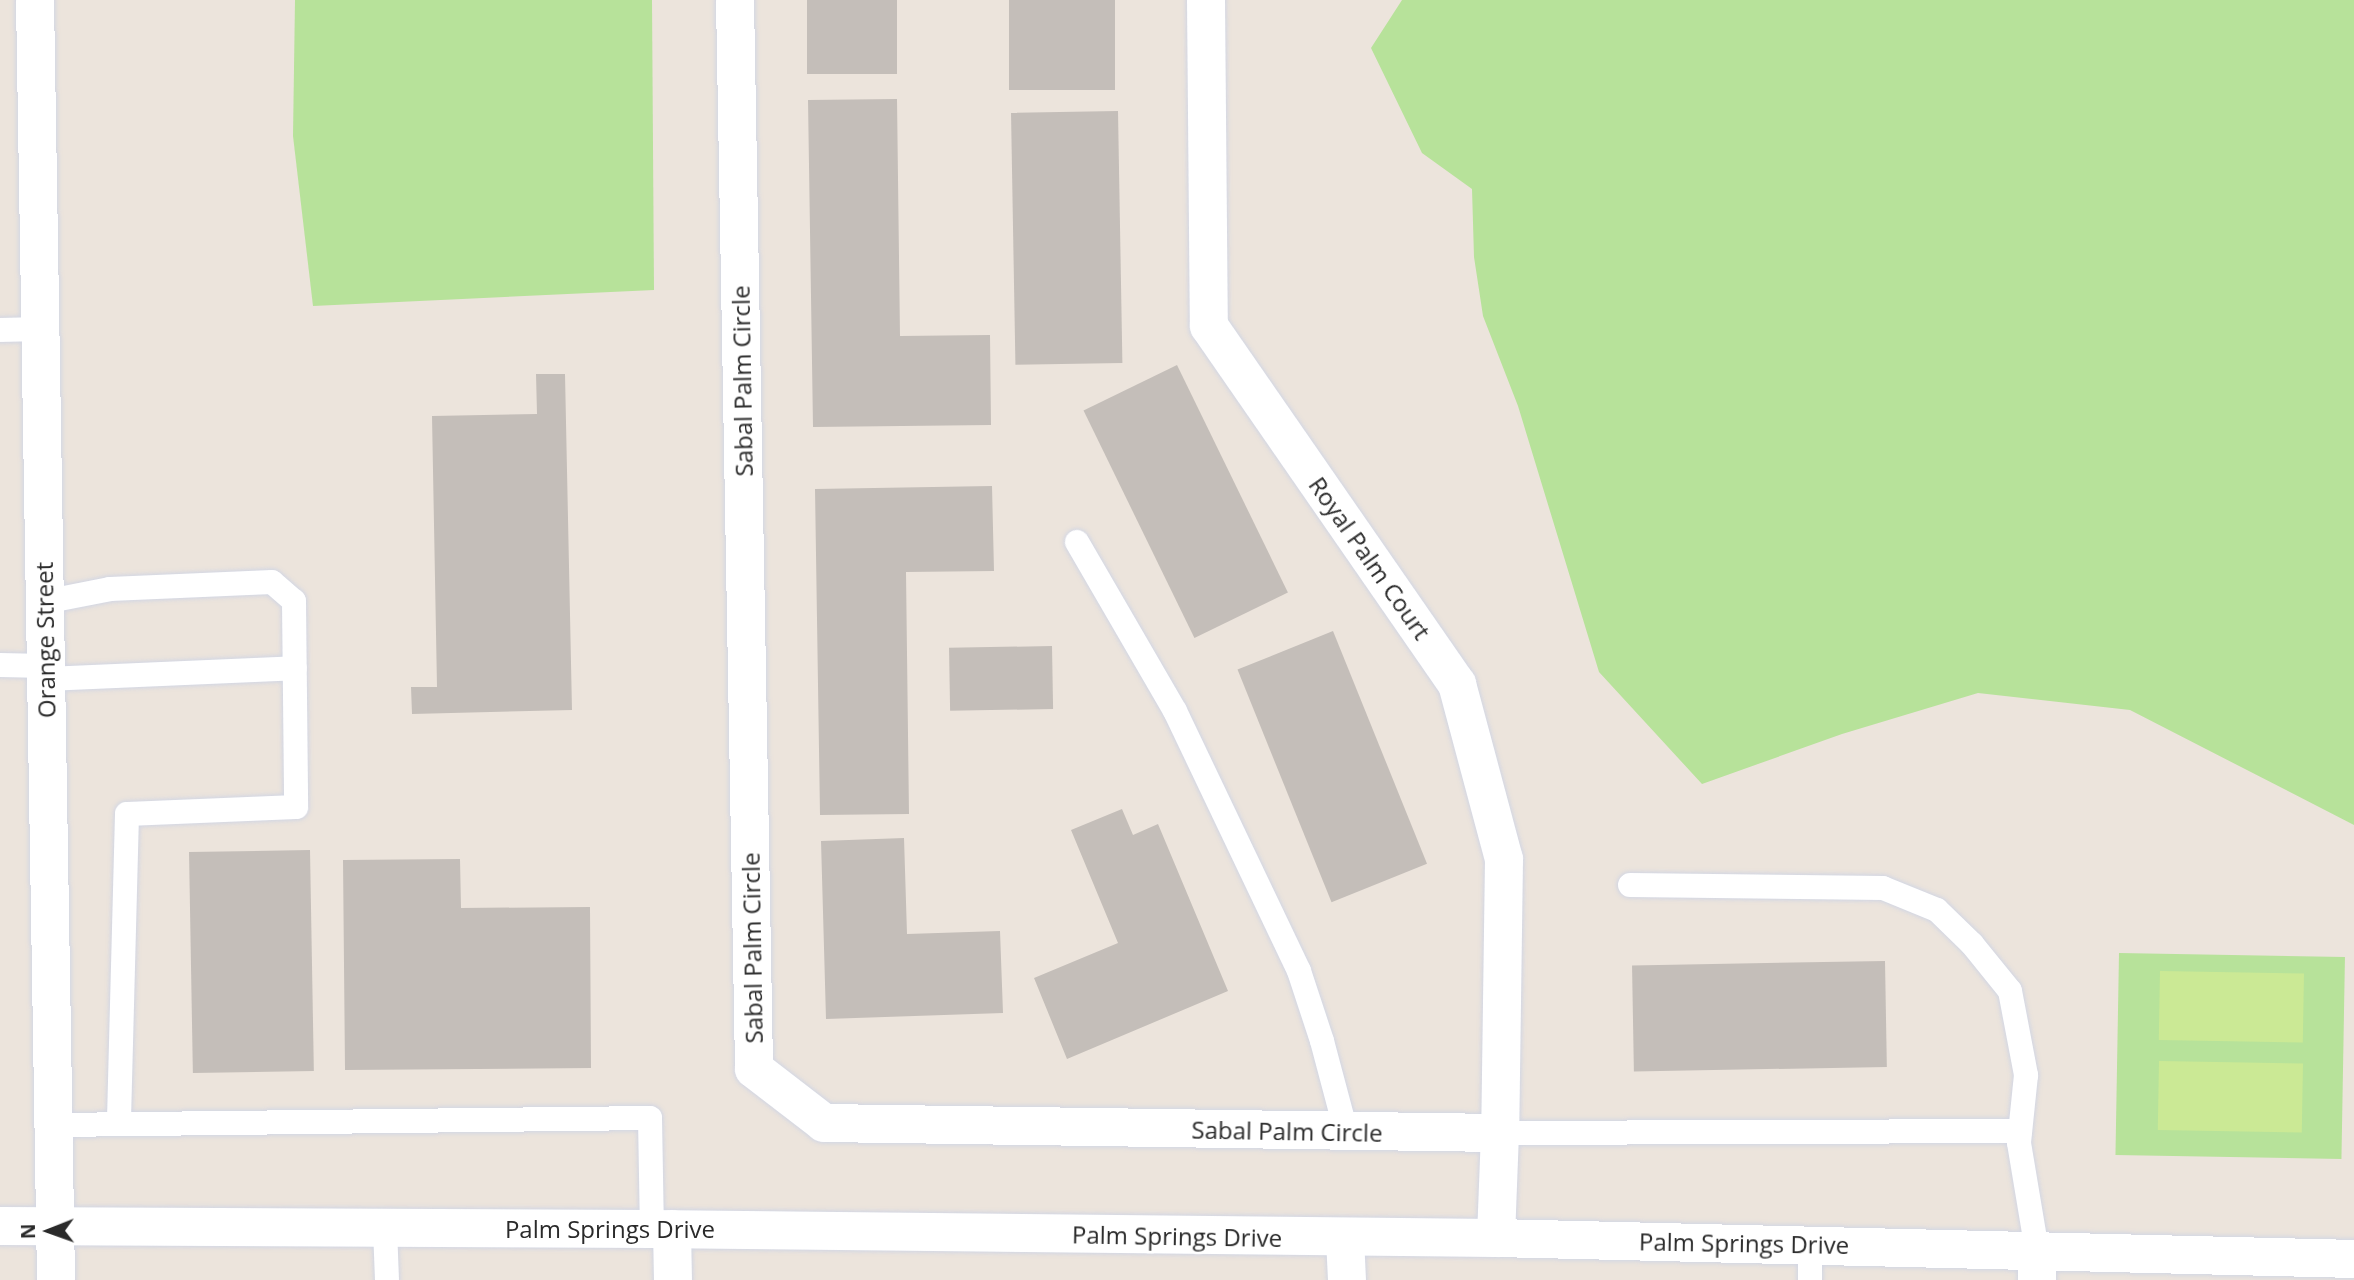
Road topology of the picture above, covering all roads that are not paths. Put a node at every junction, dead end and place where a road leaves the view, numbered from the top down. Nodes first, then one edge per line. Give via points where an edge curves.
1 (35, 0) edge
2 (735, 0) edge
3 (1206, 0) edge
4 (40, 329) junction
5 (0, 330) edge
6 (1077, 542) dead end
7 (44, 602) junction
8 (0, 665) edge
9 (295, 668) junction
10 (46, 673) junction
11 (1630, 885) dead end
12 (119, 1124) junction
13 (54, 1125) junction
14 (1346, 1131) junction
15 (2020, 1131) junction
16 (1500, 1133) junction
17 (0, 1226) edge
18 (55, 1227) junction
19 (385, 1228) junction
20 (662, 1229) junction
21 (1345, 1238) junction
22 (1496, 1238) junction
23 (2354, 1259) edge
24 (1810, 1262) edge
25 (2037, 1266) edge
26 (56, 1280) edge
27 (387, 1280) edge
28 (673, 1280) edge
29 (1347, 1280) edge

1 - 4 street, Orange Street
2 - 14 street, Sabal Palm Circle via 754,1069 824,1123
3 - 16 street, Royal Palm Court via 1209,326 1457,684 1504,859
4 - 5 lane
4 - 7 street, Orange Street
6 - 14 lane via 1175,711 1299,971
7 - 9 lane via 110,589 272,582 294,601
7 - 10 street, Orange Street
8 - 10 lane
9 - 10 lane
9 - 12 lane via 296,807 127,814
10 - 13 street, Orange Street
11 - 15 lane via 1882,888 1937,910 2010,991 2026,1075
12 - 13 lane
12 - 20 lane via 650,1118
13 - 18 street, Orange Street
14 - 16 street, Sabal Palm Circle
15 - 16 lane
15 - 25 lane
16 - 22 street
17 - 18 street, Palm Springs Drive
18 - 19 street, Palm Springs Drive
18 - 26 street, Orange Street
19 - 20 street, Palm Springs Drive
19 - 27 lane
20 - 21 street, Palm Springs Drive
20 - 28 street
21 - 22 street, Palm Springs Drive
21 - 29 street
22 - 24 street, Palm Springs Drive
23 - 25 street, Palm Springs Drive
24 - 25 street, Palm Springs Drive

